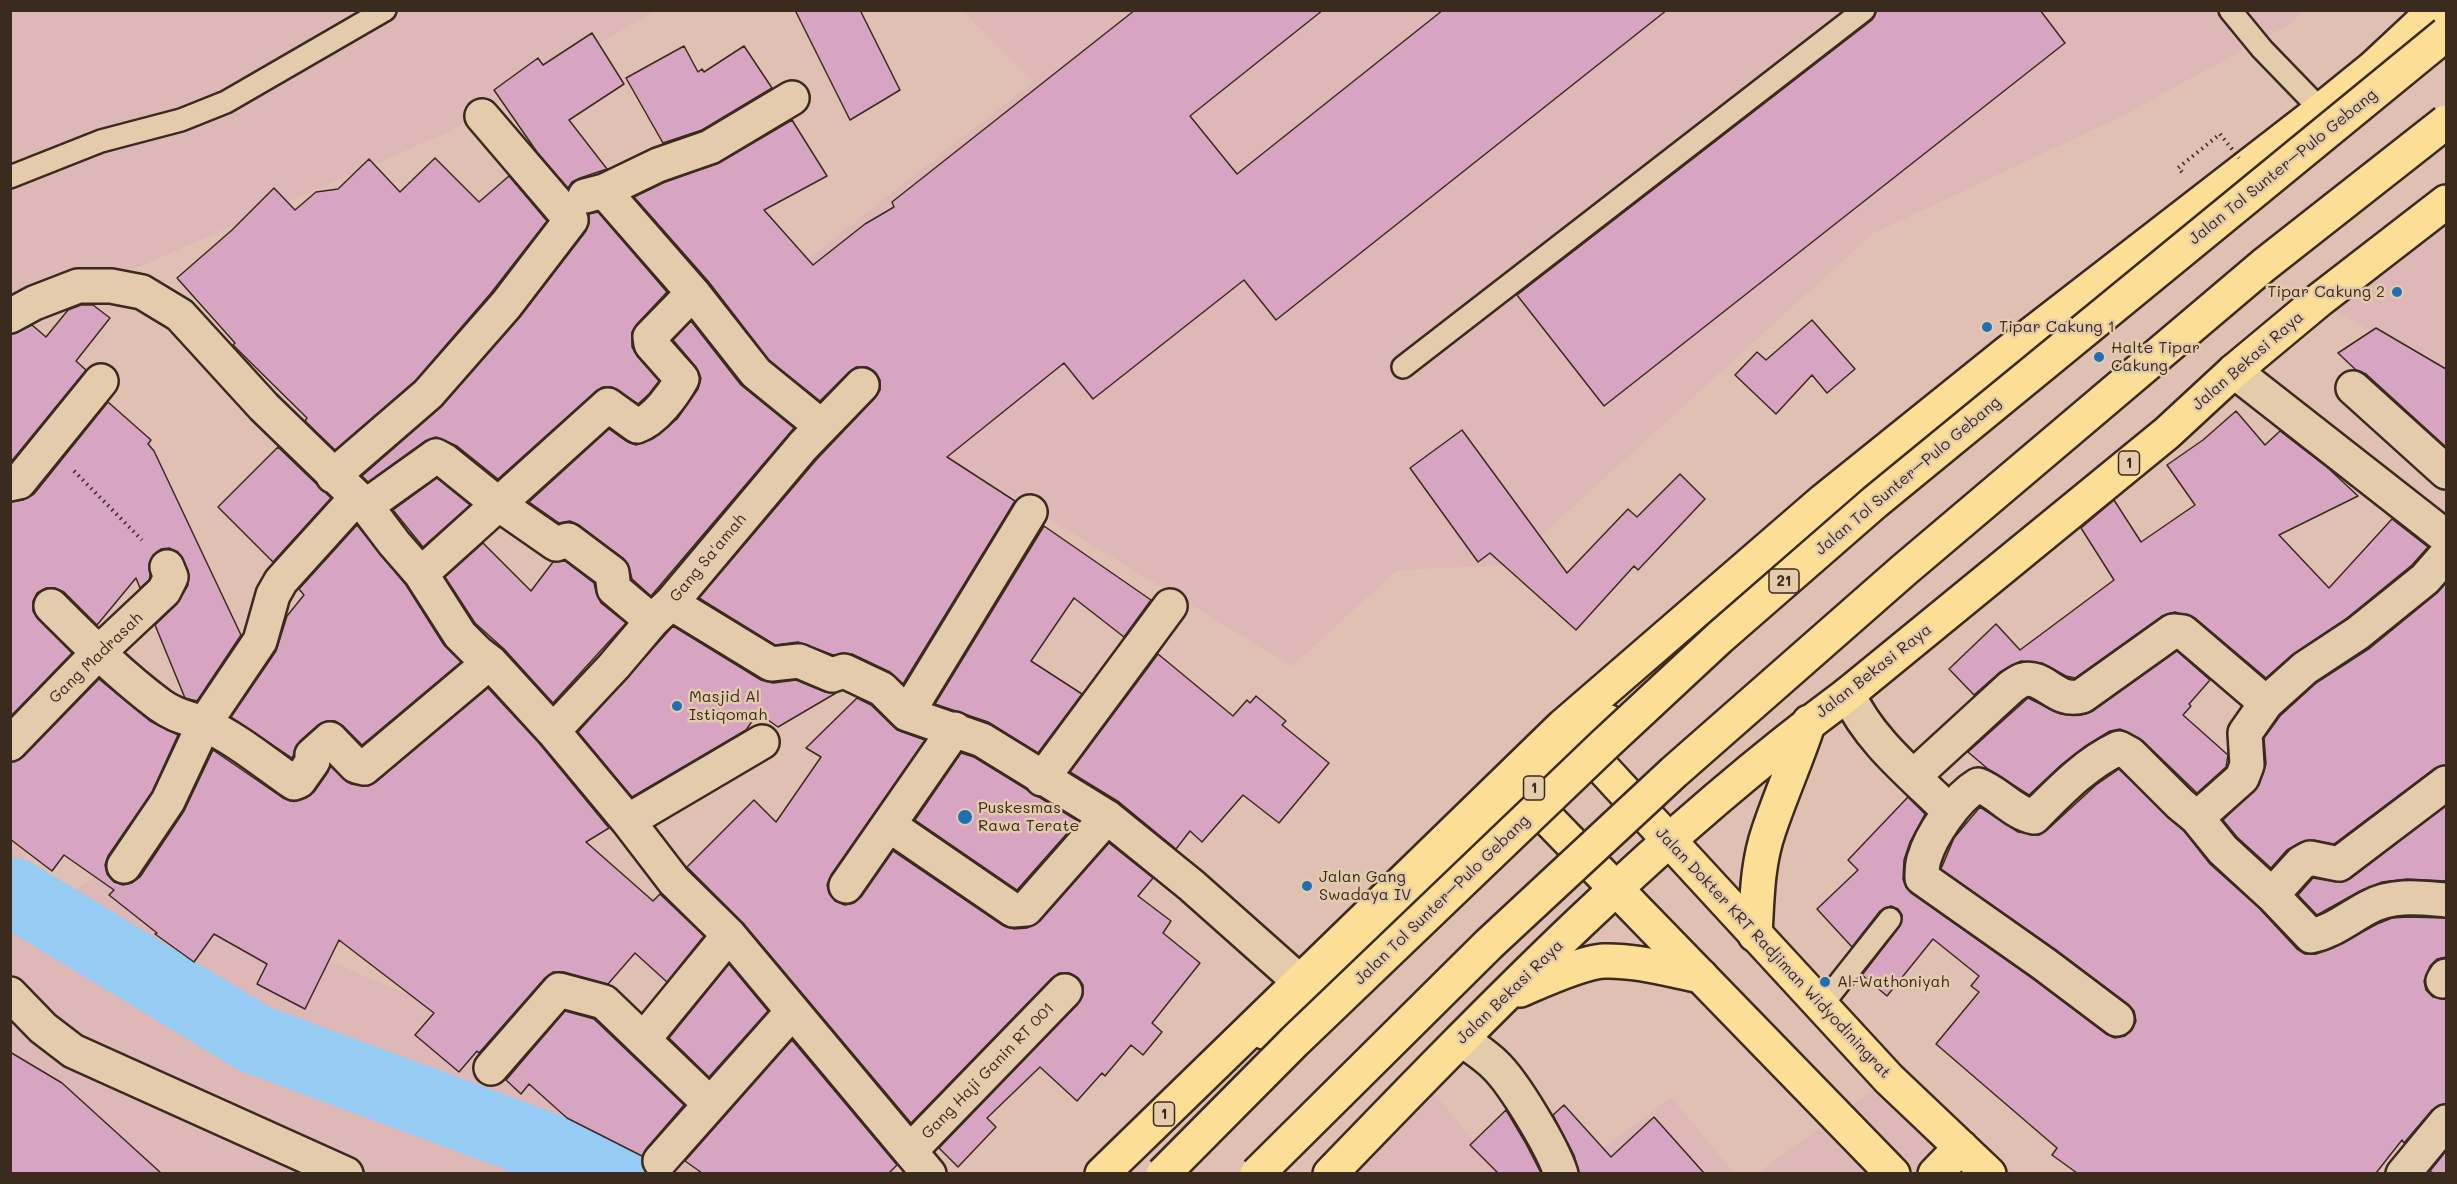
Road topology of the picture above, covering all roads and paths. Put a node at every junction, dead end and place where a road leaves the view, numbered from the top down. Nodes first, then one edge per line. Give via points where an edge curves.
1 (385, 10) edge
2 (1864, 10) edge
3 (2230, 10) edge
4 (2435, 10) edge
5 (2446, 34) edge
6 (792, 98) dead end
7 (2321, 110) junction
8 (482, 116) dead end
9 (2446, 122) edge
10 (10, 177) edge
11 (604, 191) junction
12 (2446, 201) edge
13 (558, 207) junction
14 (693, 293) junction
15 (10, 316) edge
16 (1403, 367) dead end
17 (2234, 371) junction
18 (101, 381) dead end
19 (862, 385) dead end
20 (2353, 388) dead end
21 (821, 426) junction
22 (50, 447) junction
23 (2446, 472) edge
24 (10, 484) edge
25 (352, 493) junction
26 (497, 503) junction
27 (1030, 512) dead end
28 (2446, 537) edge
29 (2446, 555) edge
30 (168, 567) joint
31 (421, 574) junction
32 (51, 606) dead end
33 (1170, 606) dead end
34 (661, 612) junction
35 (98, 653) junction
36 (490, 662) junction
37 (1848, 694) junction
38 (2266, 703) junction
39 (907, 714) junction
40 (1809, 722) junction
41 (204, 724) junction
42 (955, 729) junction
43 (553, 731) junction
44 (1572, 735) junction
45 (762, 742) dead end
46 (10, 744) edge
47 (1914, 776) junction
48 (1042, 779) junction
49 (2446, 783) edge
50 (1517, 787) junction
51 (1950, 812) junction
52 (1107, 818) junction
53 (2197, 818) junction
54 (628, 821) junction
55 (889, 825) junction
56 (1668, 840) junction
57 (124, 866) dead end
58 (846, 886) dead end
59 (1617, 888) junction
60 (2272, 895) junction
61 (2446, 900) edge
62 (1890, 919) dead end
63 (729, 935) junction
64 (1755, 935) junction
65 (1701, 976) junction
66 (1299, 981) junction
67 (1065, 991) dead end
68 (10, 994) edge
69 (1821, 1006) junction
70 (792, 1012) junction
71 (2116, 1019) dead end
72 (1469, 1031) junction
73 (643, 1040) junction
74 (1226, 1054) junction
75 (491, 1068) dead end
76 (710, 1104) junction
77 (2446, 1122) edge
78 (1961, 1147) junction
79 (660, 1161) dead end
80 (920, 1162) edge
81 (346, 1173) edge
82 (1102, 1173) edge
83 (1163, 1173) edge
84 (1257, 1173) edge
85 (1330, 1173) edge
86 (1561, 1173) edge
87 (1893, 1173) edge
88 (1935, 1173) edge
89 (1989, 1173) edge
90 (2403, 1173) edge

1 - 10 lane via 226,102 181,120 101,141
2 - 16 lane
3 - 7 lane
4 - 7 main road, 1
5 - 83 main road, Jalan Tol Sunter–Pulo Gebang / 21, bridge via 1875,502 1719,638 1304,1033
6 - 11 street via 710,147 658,165
7 - 44 main road, 1 via 1823,501
8 - 13 street
9 - 84 main road, bridge via 2246,280 1904,570 1674,772 1489,944
11 - 13 street
11 - 14 street
12 - 17 main road, Jalan Bekasi Raya / 1
13 - 25 street via 571,220
14 - 21 street via 756,373
14 - 26 street via 650,337 651,344 682,379 645,424 637,426 608,405
15 - 25 street via 78,286 111,286 142,292 180,315 264,407
17 - 28 street
17 - 37 main road, Jalan Bekasi Raya / 1 via 2167,433
18 - 22 street
19 - 21 street, Gang Sa'amah
20 - 23 street
21 - 34 street, Gang Sa'amah
22 - 24 street via 19,482
22 - 30 path
25 - 26 street via 436,456
25 - 31 street
25 - 41 street via 281,581 260,641
26 - 31 street
26 - 34 street via 556,544 568,540 612,573 614,589
27 - 39 street
29 - 38 street via 2425,579 2358,633 2305,668
30 - 35 street, Gang Madrasah via 171,577 164,591
31 - 36 street via 460,634
32 - 35 street
33 - 48 street
34 - 39 street via 771,664 800,661 832,675 844,671 882,689
34 - 43 street, Gang Sa'amah
35 - 41 street via 160,705 181,718
35 - 46 street, Gang Madrasah
36 - 41 street via 364,768 356,766 330,739 312,755 313,761 294,783
36 - 43 street
37 - 40 main road, Jalan Bekasi Raya / 1
37 - 47 street via 1878,741
38 - 47 street via 2183,632 2173,631 2082,696 2072,699 2035,680 2024,679
38 - 53 street via 2245,733 2247,765 2242,778
39 - 42 street
40 - 56 main road, Jalan Bekasi Raya / 1
40 - 64 main road via 1768,831 1758,875
41 - 57 street via 168,801
42 - 48 street via 1012,757
42 - 55 street
43 - 54 street
44 - 50 main road, 1
44 - 56 main road, Jalan Dokter KRT Radjiman Widyodiningrat
45 - 54 street
47 - 51 street
48 - 52 street
49 - 60 street via 2339,864 2310,858 2301,863
50 - 59 main road
50 - 66 main road, 1
50 - 74 main road, 1 via 1303,1010
51 - 53 street via 1977,785 2025,816 2034,817 2070,780 2119,748 2130,753
51 - 71 street via 1924,859 1922,878
52 - 55 street via 1026,909 1013,910
52 - 66 street via 1191,885
53 - 60 street via 2223,850
54 - 63 street via 674,881
55 - 58 street
56 - 59 main road, Jalan Bekasi Raya / 1
56 - 64 main road, Jalan Dokter KRT Radjiman Widyodiningrat
59 - 65 main road
59 - 72 main road, Jalan Bekasi Raya / 1
60 - 61 street via 2311,936 2334,929 2369,906 2386,900
62 - 69 lane
63 - 70 street
63 - 73 street
64 - 69 main road, Jalan Dokter KRT Radjiman Widyodiningrat
65 - 72 main road via 1650,965 1603,961 1514,993
65 - 87 main road
66 - 74 main road, 1
67 - 80 street, Gang Haji Ganin RT 001
68 - 81 street via 43,1028 73,1051
69 - 78 main road, Jalan Dokter KRT Radjiman Widyodiningrat via 1889,1079
70 - 76 street
70 - 80 street
72 - 85 main road, Jalan Bekasi Raya / 1
72 - 86 street via 1502,1072 1556,1157
73 - 75 street via 604,1002 559,990
73 - 76 street
74 - 82 main road, 1
76 - 79 street
77 - 90 street
78 - 88 main road
78 - 89 main road, Jalan Dokter KRT Radjiman Widyodiningrat

